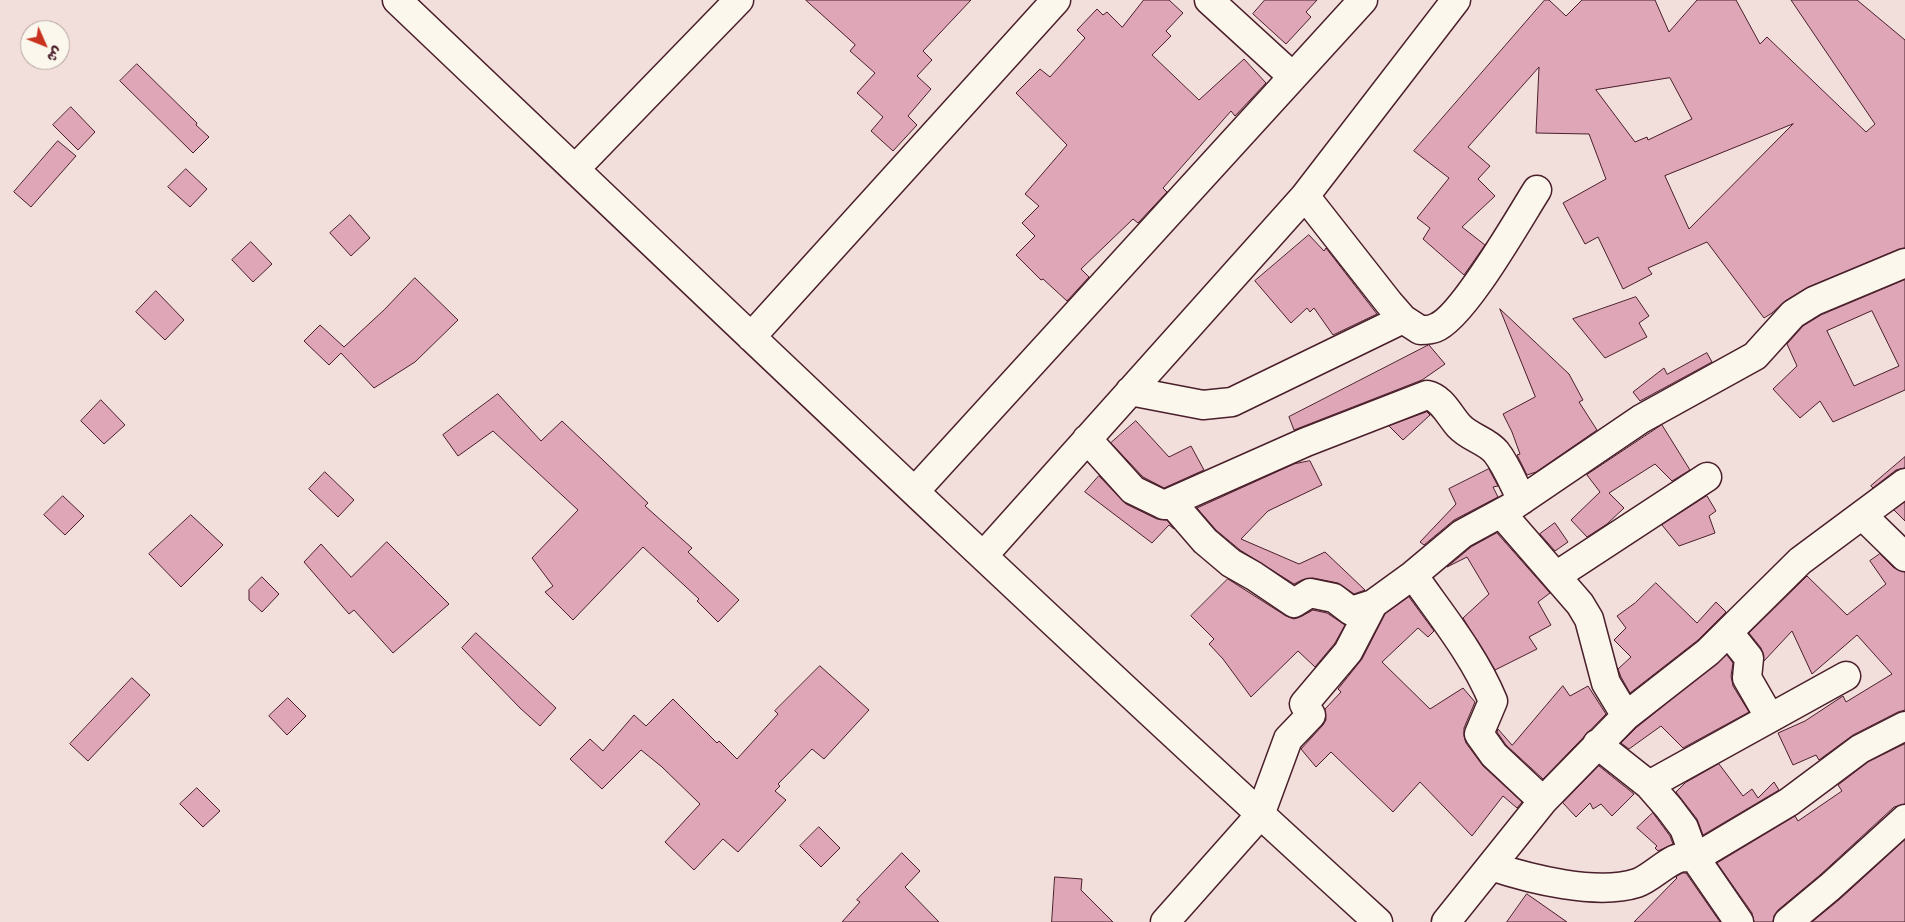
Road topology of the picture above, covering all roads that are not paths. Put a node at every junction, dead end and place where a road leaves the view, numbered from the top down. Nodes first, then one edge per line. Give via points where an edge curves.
1 (397, 0) edge
2 (1056, 0) edge
3 (1209, 0) edge
4 (1363, 0) edge
5 (1456, 0) edge
6 (724, 5) edge
7 (1292, 76) junction
8 (575, 169) junction
9 (1537, 190) dead end
10 (1305, 196) junction
11 (1905, 262) edge
12 (1403, 319) junction
13 (751, 337) junction
14 (1130, 391) junction
15 (1088, 439) junction
16 (1707, 477) dead end
17 (1905, 483) edge
18 (915, 491) junction
19 (1164, 505) junction
20 (1511, 506) junction
21 (1863, 516) junction
22 (983, 556) junction
23 (1905, 557) edge
24 (1413, 575) junction
25 (1556, 576) junction
26 (1372, 604) junction
27 (1729, 633) junction
28 (1846, 676) dead end
29 (1626, 716) junction
30 (1770, 718) junction
31 (1905, 726) edge
32 (1597, 744) junction
33 (1649, 785) junction
34 (1543, 802) junction
35 (1260, 815) junction
36 (1905, 819) edge
37 (1695, 858) junction
38 (1491, 866) junction
39 (1165, 922) edge
40 (1378, 922) edge
41 (1446, 922) edge
42 (1739, 922) edge
43 (1788, 922) edge

1 - 8 street
2 - 13 street
3 - 7 street
4 - 7 street
5 - 10 street
6 - 8 street
7 - 18 street
8 - 13 street
9 - 12 street via 1467,300 1451,316 1436,328 1420,330
10 - 12 street
10 - 14 street
11 - 20 street via 1814,301 1793,314 1755,356 1641,419
12 - 14 street via 1232,402 1203,405
13 - 18 street
14 - 15 street
15 - 19 street via 1133,490
15 - 22 street
16 - 25 street
17 - 21 street
18 - 22 street
19 - 20 street via 1306,442 1426,395 1441,403 1468,435 1498,454
19 - 26 street via 1173,504 1205,541 1231,563 1294,603 1310,594 1334,598 1351,611
20 - 24 street via 1462,534
20 - 25 street
21 - 23 street
21 - 27 street via 1800,561
22 - 35 street
24 - 26 street
24 - 34 street via 1486,684 1492,701 1479,734 1494,755
25 - 29 street via 1589,619 1606,683
26 - 35 street via 1348,652 1304,704 1311,715 1288,739
27 - 29 street
27 - 30 street via 1749,658 1747,678
28 - 30 street
29 - 32 street
30 - 33 street
31 - 37 street via 1860,749 1789,802
32 - 33 street
32 - 34 street
33 - 37 street via 1684,828
34 - 38 street
35 - 39 street
35 - 40 street
36 - 43 street
37 - 38 street via 1682,857 1646,880 1612,887 1543,881
37 - 42 street
38 - 41 street

